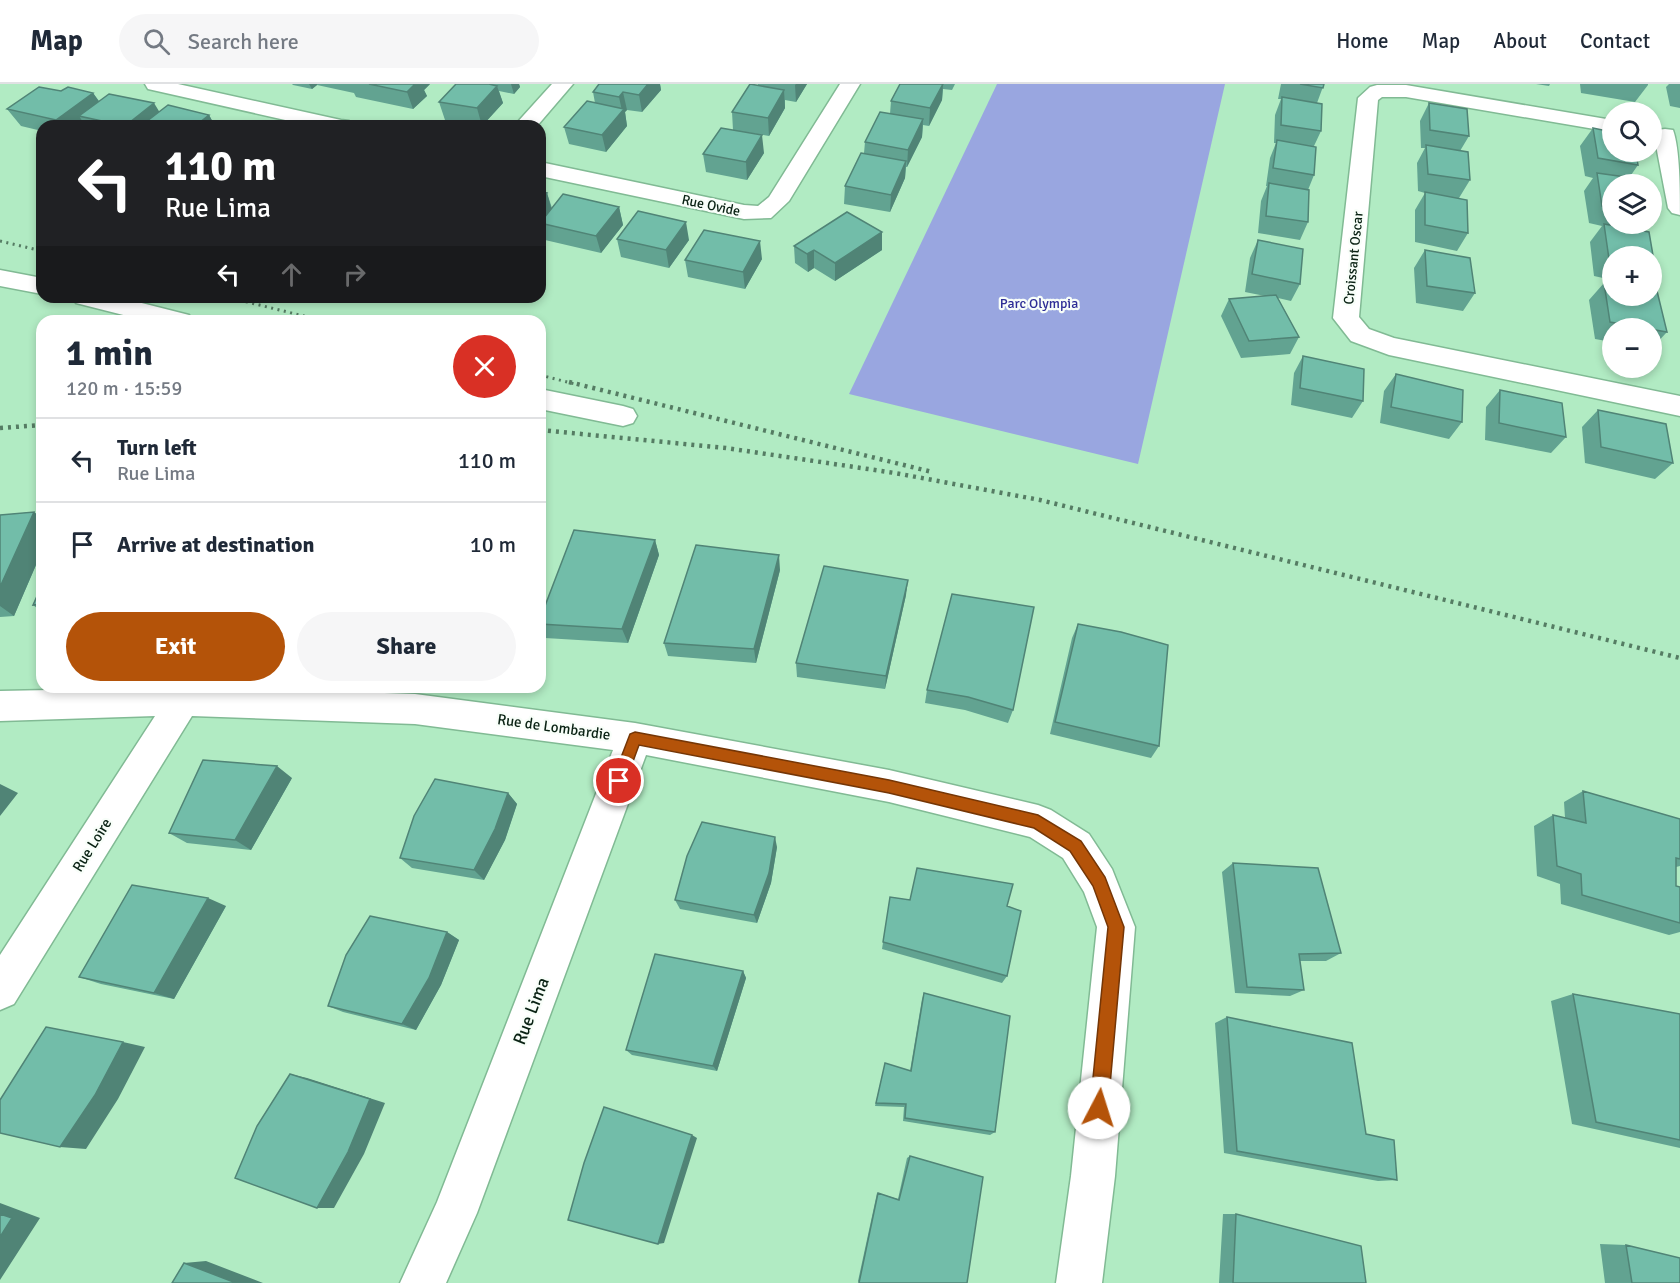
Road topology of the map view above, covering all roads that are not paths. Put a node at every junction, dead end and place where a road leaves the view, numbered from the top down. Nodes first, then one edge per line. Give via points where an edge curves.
1 (154, 84) edge
2 (563, 84) edge
3 (850, 84) edge
4 (314, 120) edge
5 (530, 120) edge
6 (1602, 124) edge
7 (1665, 135) edge
8 (546, 170) edge
9 (1680, 208) edge
10 (0, 278) edge
11 (36, 285) edge
12 (109, 303) edge
13 (156, 315) edge
14 (546, 400) edge
15 (1680, 406) edge
16 (623, 416) dead end
17 (183, 701) junction
18 (0, 706) edge
19 (635, 738) junction
20 (0, 990) edge
21 (423, 1283) edge
22 (1078, 1283) edge

1 - 4 street
2 - 5 street
3 - 8 street, Rue Ovide via 778,201 763,213
6 - 15 street, Croissant Oscar via 1406,91 1377,91 1368,98 1346,318 1360,335 1389,346
7 - 9 street
10 - 11 street
12 - 13 street
14 - 16 street
17 - 18 street, Rue de Lombardie
17 - 19 street, Rue de Lombardie via 415,709
17 - 20 street, Rue Loire
19 - 21 street, Rue Lima via 454,1214
19 - 22 street, Rue de Lombardie via 889,786 1038,822 1076,846 1099,882 1116,927 1093,1176

